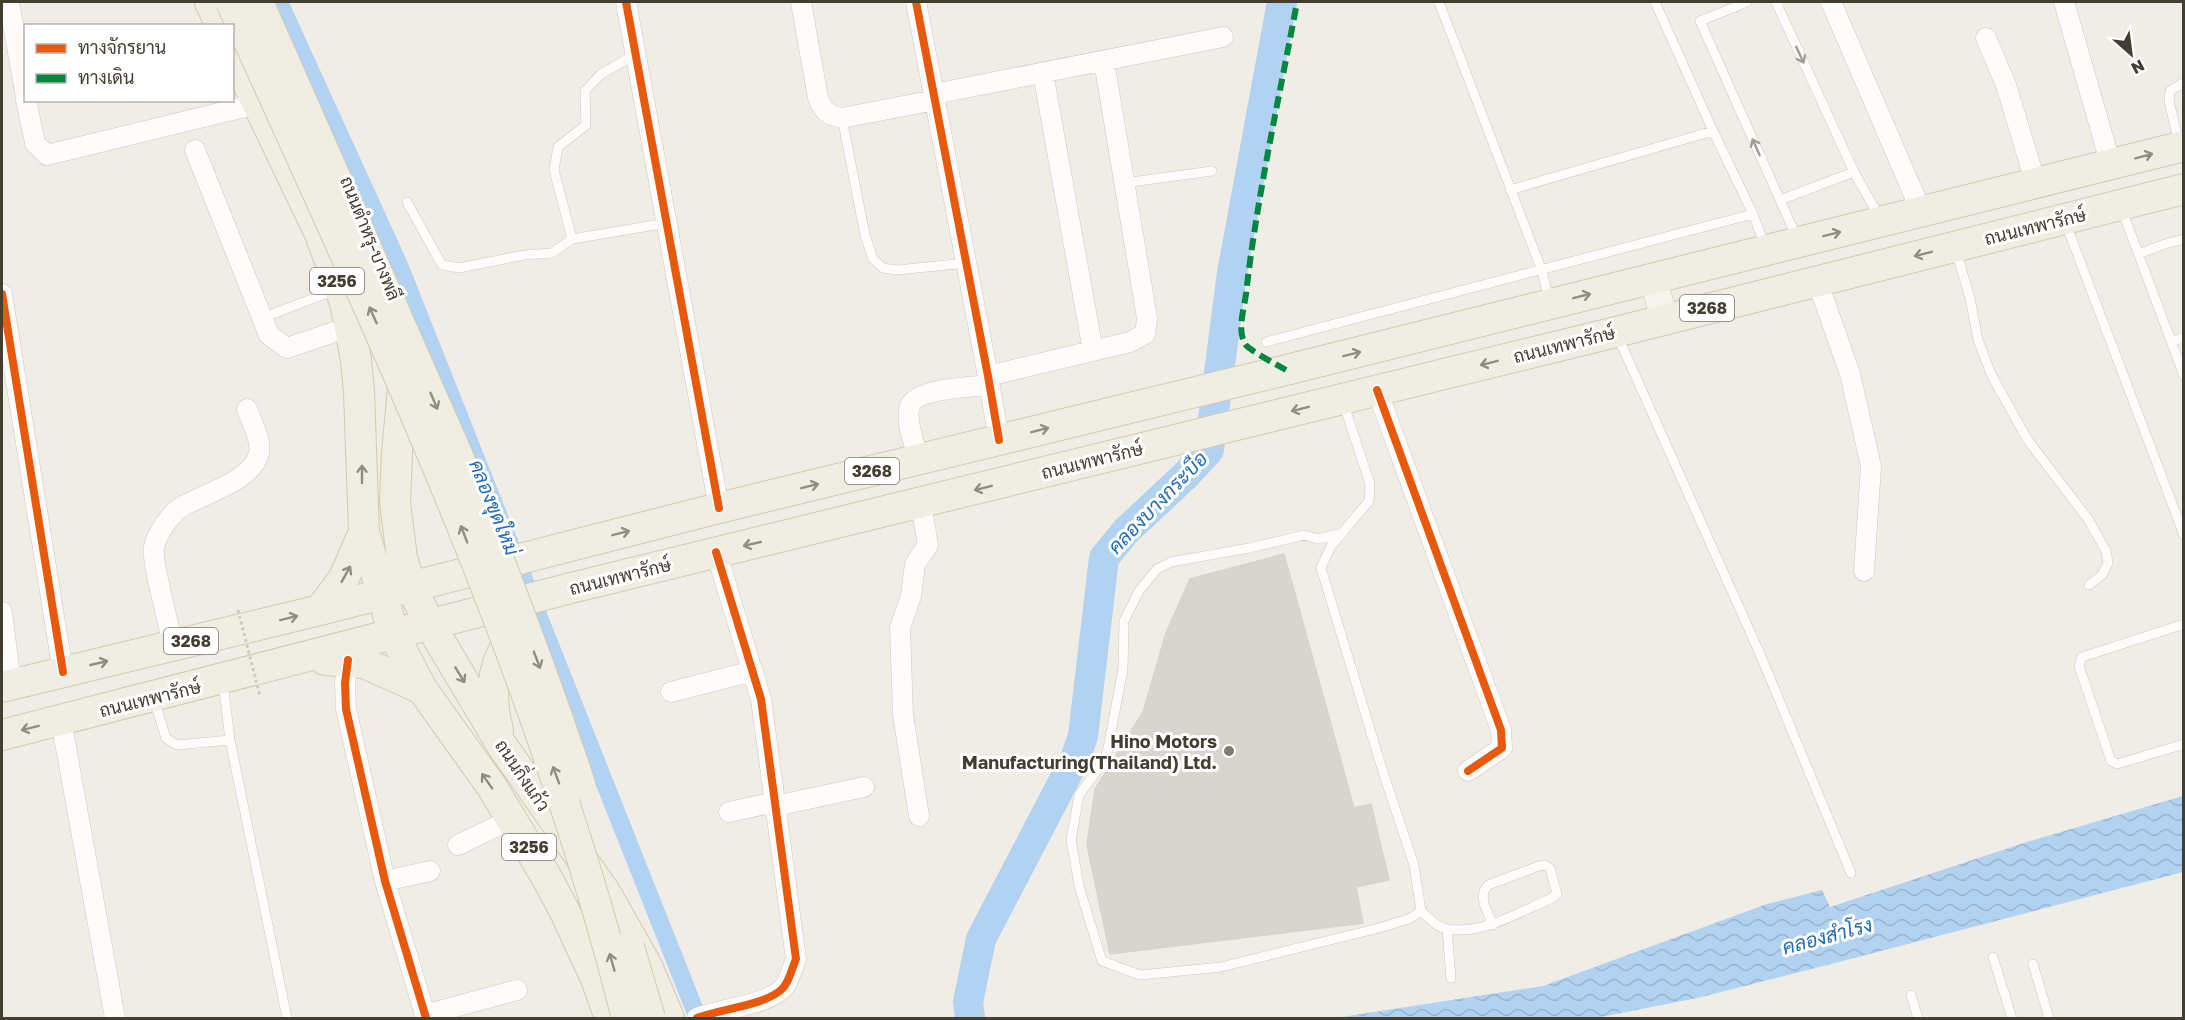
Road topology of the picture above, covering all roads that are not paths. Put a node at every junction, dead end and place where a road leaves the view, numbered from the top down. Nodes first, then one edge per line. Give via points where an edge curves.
1 (9, 2) edge
2 (210, 2) edge
3 (231, 2) edge
4 (258, 2) edge
5 (271, 2) edge
6 (626, 2) edge
7 (801, 2) edge
8 (916, 2) edge
9 (1439, 2) edge
10 (1655, 2) edge
11 (1747, 2) edge
12 (1776, 2) edge
13 (1831, 2) edge
14 (2064, 2) edge
15 (220, 24) edge
16 (1222, 37) dead end
17 (1986, 38) dead end
18 (234, 54) edge
19 (636, 54) junction
20 (1104, 61) junction
21 (1043, 73) junction
22 (2184, 82) edge
23 (24, 88) edge
24 (934, 97) junction
25 (27, 102) edge
26 (257, 104) junction
27 (842, 117) junction
28 (1713, 132) junction
29 (2182, 146) edge
30 (195, 150) dead end
31 (2111, 165) junction
32 (1212, 171) dead end
33 (1854, 172) junction
34 (1124, 183) junction
35 (2036, 184) junction
36 (2184, 189) edge
37 (1510, 190) junction
38 (1780, 200) junction
39 (407, 202) dead end
40 (2120, 205) junction
41 (1921, 211) junction
42 (1753, 214) junction
43 (2064, 219) junction
44 (1882, 222) junction
45 (667, 223) junction
46 (572, 239) junction
47 (2184, 239) edge
48 (1799, 243) junction
49 (1955, 246) junction
50 (1767, 251) junction
51 (2138, 254) junction
52 (966, 262) junction
53 (1542, 271) junction
54 (1653, 278) junction
55 (1817, 280) junction
56 (340, 289) junction
57 (2, 294) edge
58 (1550, 304) junction
59 (262, 318) junction
60 (1664, 318) junction
61 (349, 327) junction
62 (1616, 332) junction
63 (2184, 338) edge
64 (2170, 341) junction
65 (1266, 342) dead end
66 (1093, 351) junction
67 (2184, 376) edge
68 (989, 380) junction
69 (1377, 390) junction
70 (1341, 399) junction
71 (247, 409) dead end
72 (999, 440) junction
73 (919, 460) junction
74 (921, 504) junction
75 (719, 508) junction
76 (364, 532) junction
77 (1343, 533) junction
78 (2184, 536) edge
79 (399, 538) junction
80 (716, 552) junction
81 (1864, 572) dead end
82 (445, 577) junction
83 (2089, 585) dead end
84 (411, 586) junction
85 (571, 588) junction
86 (381, 594) junction
87 (320, 610) junction
88 (2, 612) edge
89 (441, 622) junction
90 (2184, 624) edge
91 (394, 635) junction
92 (173, 646) junction
93 (289, 660) junction
94 (348, 660) junction
95 (753, 671) junction
96 (63, 672) junction
97 (222, 680) junction
98 (6, 686) edge
99 (422, 689) junction
100 (671, 692) dead end
101 (153, 697) junction
102 (61, 720) junction
103 (2, 735) edge
104 (230, 740) junction
105 (2184, 744) edge
106 (503, 747) junction
107 (1468, 771) dead end
108 (864, 787) dead end
109 (775, 804) junction
110 (729, 812) dead end
111 (919, 816) dead end
112 (512, 819) junction
113 (459, 845) dead end
114 (430, 871) dead end
115 (1851, 873) dead end
116 (385, 881) junction
117 (1421, 911) junction
118 (566, 914) junction
119 (1493, 925) junction
120 (1447, 929) junction
121 (1993, 957) dead end
122 (2033, 964) dead end
123 (1451, 978) dead end
124 (517, 990) dead end
125 (1911, 995) dead end
126 (705, 1015) edge
127 (425, 1017) edge
128 (115, 1018) edge
129 (287, 1018) edge
130 (596, 1018) edge
131 (610, 1018) edge
132 (627, 1018) edge
133 (650, 1018) edge
134 (669, 1018) edge
135 (1918, 1018) edge
136 (2012, 1018) edge
137 (2049, 1018) edge

1 - 23 street
2 - 15 main road
132 -> 3 main road, 3256, bridge via 584,859 481,577 387,347
4 -> 133 main road, 3256, bridge via 486,525 561,727
5 - 79 main road, ถนนตำหรุ-บางพลี / 3256, bridge via 398,303 405,361 395,503
6 - 19 street
7 - 27 street via 818,98 830,116
8 - 24 street
9 - 37 lane
10 - 28 lane
38 -> 11 lane via 1700,21
12 -> 33 lane
13 - 41 street
14 - 31 street
16 - 20 street
17 - 35 street via 2006,85
18 - 26 main road, 3256
19 - 45 street
19 - 46 lane via 601,74 585,91 586,124 558,147 554,170
20 - 21 street
20 - 34 street
21 - 24 street
21 - 66 street
22 - 29 lane via 2170,91 2169,101
24 - 27 street
24 - 52 street
25 - 26 street via 35,143 47,155
26 - 56 main road, 3256 via 320,234
27 - 52 lane via 873,259 883,268 897,270
28 - 37 lane
28 - 42 lane
31 -> 29 main road, 3268
30 - 59 street
31 - 35 main road, 3268
32 - 34 lane
33 - 38 lane
33 - 44 lane
34 - 66 street via 1147,318 1144,334 1130,342
35 - 41 main road, 3268
36 - 40 main road, ถนนเทพารักษ์ / 3268
37 - 53 lane
38 - 48 lane
39 - 46 lane via 442,265 459,268 552,253
40 - 43 main road, ถนนเทพารักษ์ / 3268
40 - 51 lane
41 - 44 main road, 3268
42 - 50 lane
42 - 53 lane
43 - 49 main road, ถนนเทพารักษ์ / 3268
43 - 78 lane
48 -> 44 main road, 3268
45 - 46 lane
45 - 75 street
47 - 51 lane
48 - 50 main road, 3268
49 -> 55 main road, ถนนเทพารักษ์ / 3268
49 - 83 lane via 1978,340 1991,374 2027,439 2088,519 2106,551 2108,563 2102,575
50 - 54 main road, 3268
51 - 64 lane
52 - 68 street
53 - 58 lane
53 - 65 lane
58 -> 54 main road, 3268
54 - 60 main road
55 - 60 main road, ถนนเทพารักษ์ / 3268
55 - 81 street via 1850,374 1871,466
56 - 59 lane
56 - 61 main road, 3256
57 - 96 street
72 -> 58 main road, 3268
59 - 61 street via 269,335 287,348
60 - 62 main road, ถนนเทพารักษ์ / 3268
76 -> 61 main road, 3256 via 359,392
62 -> 69 main road, ถนนเทพารักษ์ / 3268
62 - 115 lane via 1760,654
63 - 64 lane
64 - 67 lane
66 - 68 street
68 - 72 street
68 - 73 street via 930,392 913,401 909,419
69 - 70 main road, ถนนเทพารักษ์ / 3268
69 - 107 street via 1501,730 1502,748
70 -> 74 main road, ถนนเทพารักษ์ / 3268
70 - 77 lane via 1370,484 1369,501
71 - 92 street via 260,453 248,472 181,507 165,525 154,547
72 - 73 main road, 3268
75 -> 73 main road, 3268
74 -> 80 main road, ถนนเทพารักษ์ / 3268
74 - 111 street via 928,545 915,564 911,596 900,628 903,715
82 -> 75 main road, 3268, bridge
76 - 86 main road, 3256
87 -> 76 main road via 344,578
77 - 117 lane via 1331,546 1321,568 1414,865
77 - 117 lane via 1318,539 1305,535 1171,562 1157,569 1139,591 1124,621 1123,669 1107,753 1079,795 1071,840 1079,886 1102,961 1140,975 1221,967 1409,919
79 - 82 main road via 413,555
79 - 84 main road, ถนนตำหรุ-บางพลี / 3256
80 - 85 main road, ถนนเทพารักษ์ / 3268
80 - 95 street
82 - 84 main road, 3268
84 - 86 main road, 3268
84 - 89 main road, ถนนตำหรุ-บางพลี / 3256
85 - 89 main road, ถนนเทพารักษ์ / 3268, bridge
85 - 106 main road via 519,631 502,651 493,688
86 - 87 main road, 3268
86 - 91 main road, 3256
92 -> 87 main road, 3268
88 - 98 street
89 - 91 main road, ถนนเทพารักษ์ / 3268
89 -> 106 main road, ถนนกิ่งแก้ว / 3256
90 - 105 lane via 2082,657 2079,666 2111,761 2131,762
91 - 93 main road, ถนนเทพารักษ์ / 3268
91 - 99 main road, ถนนกิ่งแก้ว / 3256
96 -> 92 main road, 3268
93 - 94 main road
93 - 97 main road, ถนนเทพารักษ์ / 3268
94 - 99 main road via 364,663
94 - 116 street via 346,709
95 - 100 street
95 - 109 street via 761,699
96 - 98 main road, 3268
97 - 101 main road, ถนนเทพารักษ์ / 3268
97 - 104 lane
112 -> 99 main road, ถนนกิ่งแก้ว / 3256
101 - 102 main road, ถนนเทพารักษ์ / 3268
101 - 104 lane via 166,738 177,745
102 -> 103 main road, ถนนเทพารักษ์ / 3268
102 - 128 street
104 - 129 lane
106 - 134 main road, ถนนกิ่งแก้ว / 3256 via 605,891 647,966
108 - 109 street
109 - 110 street
109 - 126 street via 796,959 784,988 769,998
112 - 113 street
112 - 118 main road, ถนนกิ่งแก้ว / 3256
114 - 116 street
116 - 127 street
117 - 120 lane
118 - 130 street via 568,948
118 - 131 main road, ถนนกิ่งแก้ว / 3256
119 - 119 lane via 1482,896 1488,885 1539,866 1550,868 1557,894
119 - 120 lane
120 - 123 lane
121 - 136 lane
122 - 137 lane
124 - 127 street
125 - 135 lane

